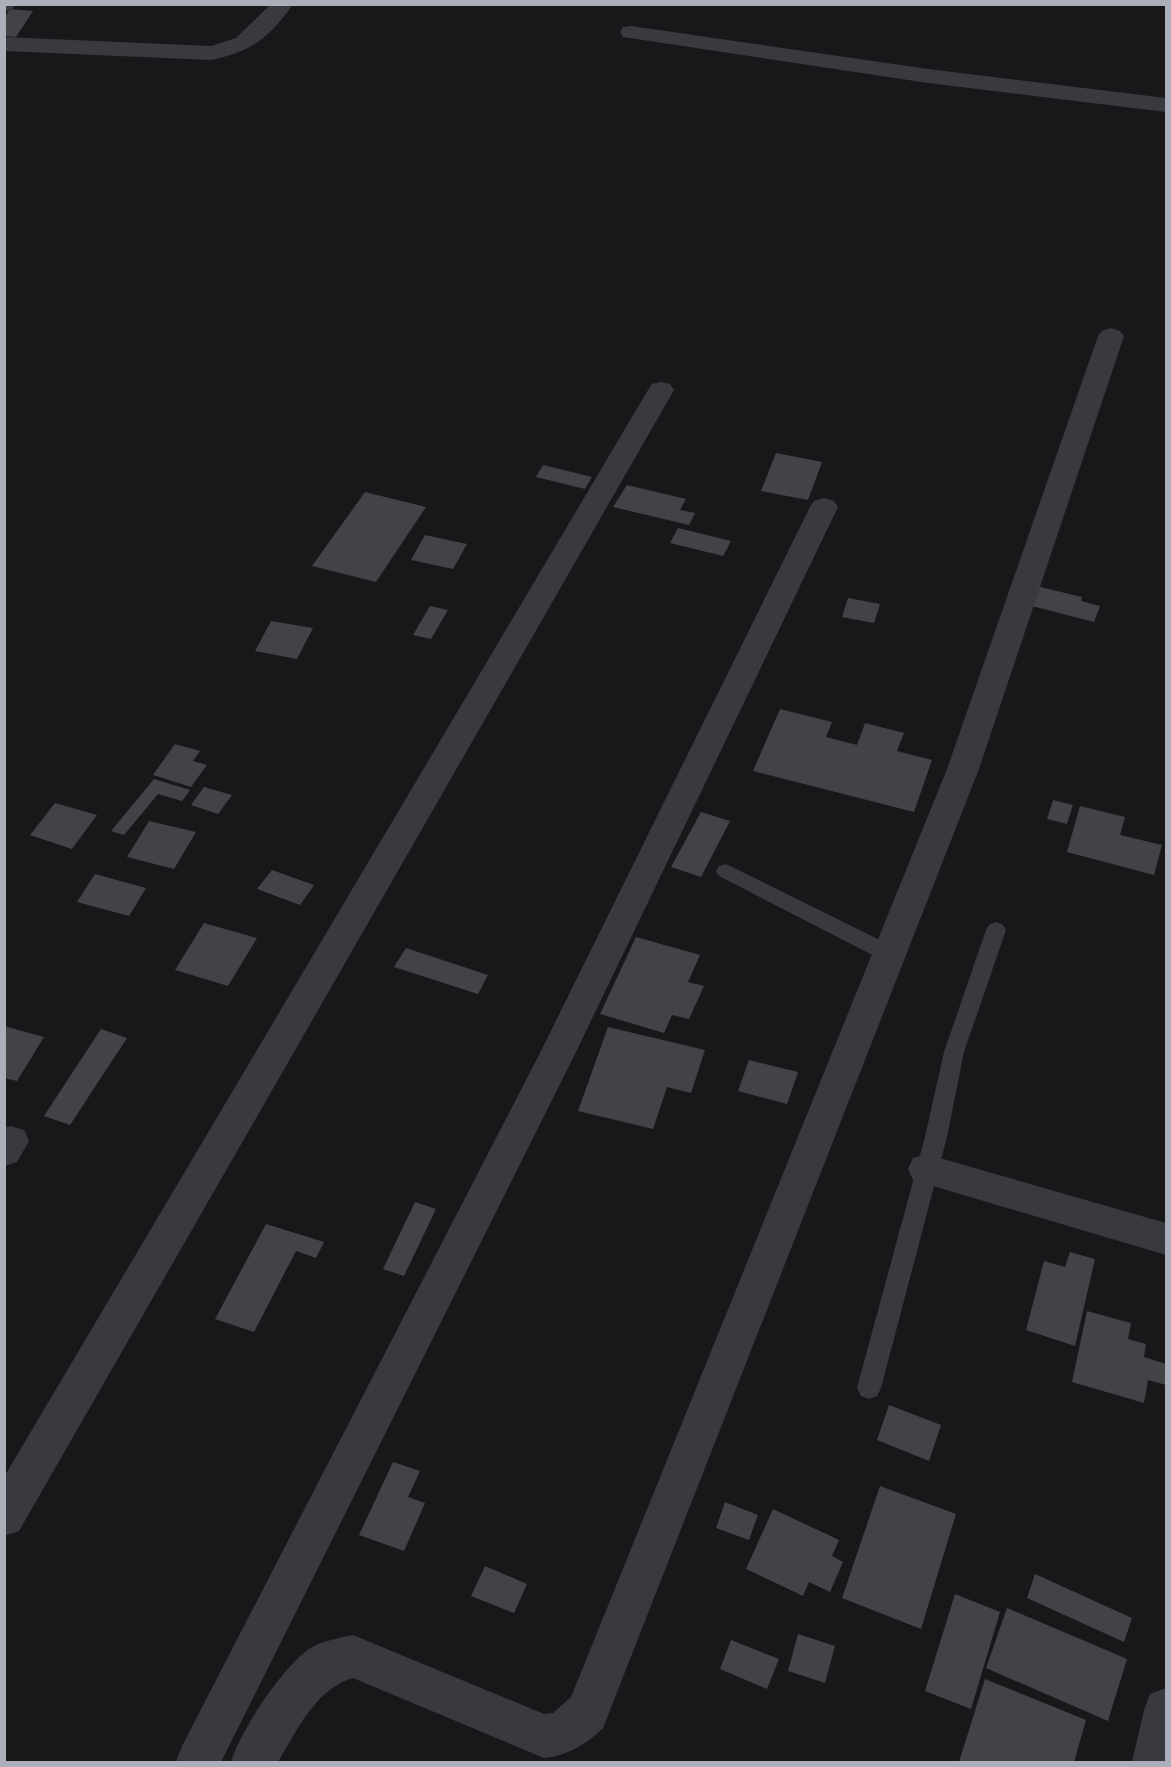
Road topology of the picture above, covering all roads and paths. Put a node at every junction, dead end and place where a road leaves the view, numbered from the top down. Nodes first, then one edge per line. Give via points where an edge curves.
1 (283, 4) edge
2 (631, 32) dead end
3 (4, 44) edge
4 (1167, 105) edge
5 (1111, 336) dead end
6 (661, 390) dead end
7 (824, 507) dead end
8 (726, 871) dead end
9 (996, 930) dead end
10 (889, 954) junction
11 (926, 1169) junction
12 (1167, 1239) edge
13 (869, 1388) dead end
14 (4, 1517) edge
15 (1167, 1710) edge
16 (198, 1762) edge
17 (253, 1762) edge
18 (1154, 1762) edge

1 - 3 street via 248,42 227,51
2 - 4 street via 928,76
5 - 10 street via 963,769
6 - 14 street
7 - 16 street via 557,1054
8 - 10 lane
9 - 11 lane via 954,1052
10 - 17 street via 587,1712 573,1727 544,1736 353,1656 325,1664 291,1699
11 - 12 street
11 - 13 lane
15 - 18 street

